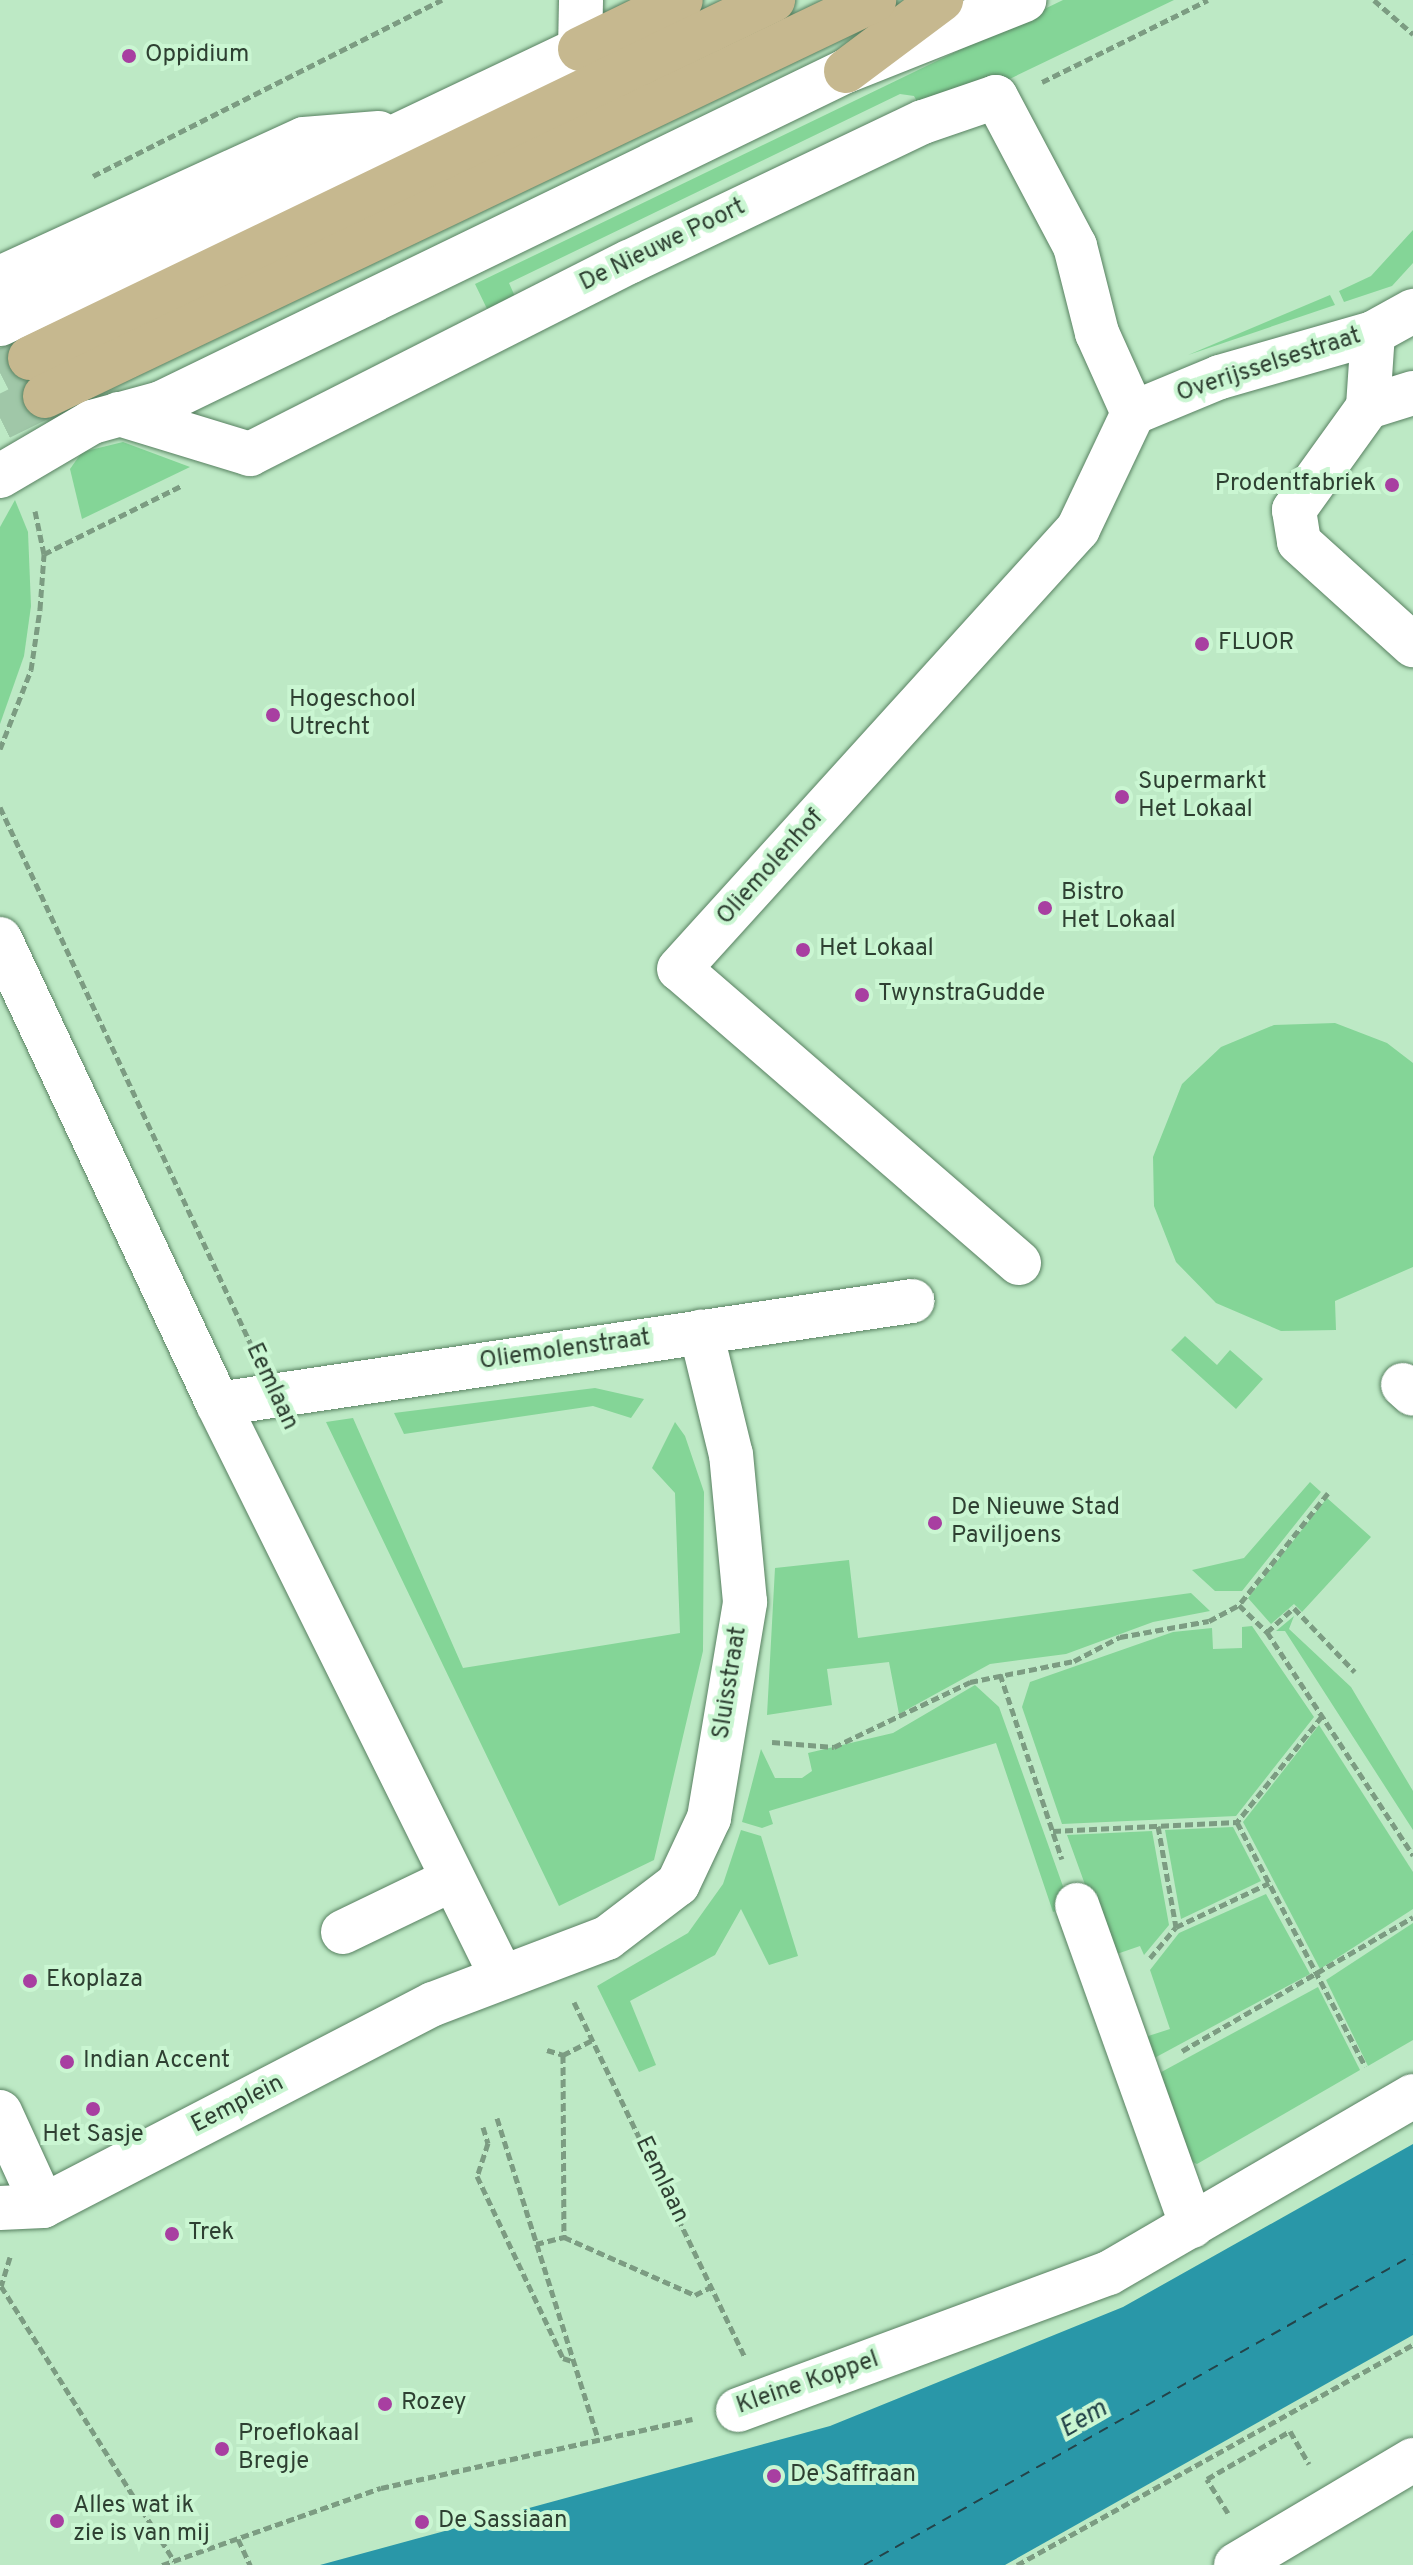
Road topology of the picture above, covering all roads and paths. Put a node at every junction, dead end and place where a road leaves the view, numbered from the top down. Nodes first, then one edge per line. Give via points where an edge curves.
1 (442, 0) edge
2 (581, 0) edge
3 (681, 0) edge
4 (773, 0) edge
5 (874, 0) edge
6 (941, 0) edge
7 (1024, 0) edge
8 (1208, 0) edge
9 (1374, 0) edge
10 (1413, 34) edge
11 (580, 49) junction
12 (846, 71) junction
13 (996, 97) junction
14 (406, 131) junction
15 (86, 180) dead end
16 (0, 278) edge
17 (1413, 311) edge
18 (0, 324) tunnel mouth
19 (1373, 333) junction
20 (1413, 393) edge
21 (1368, 407) junction
22 (1133, 413) junction
23 (119, 414) junction
24 (250, 454) junction
25 (11, 469) edge
26 (44, 554) junction
27 (1413, 645) edge
28 (0, 749) edge
29 (0, 807) edge
30 (0, 939) edge
31 (1019, 1263) dead end
32 (912, 1301) dead end
33 (701, 1332) junction
34 (274, 1394) junction
35 (218, 1404) junction
36 (1328, 1493) dead end
37 (1239, 1605) junction
38 (1267, 1632) junction
39 (1355, 1672) dead end
40 (1000, 1674) junction
41 (1322, 1716) junction
42 (722, 1739) junction
43 (1237, 1822) junction
44 (1158, 1826) junction
45 (1053, 1831) junction
46 (1413, 1855) edge
47 (451, 1880) junction
48 (1269, 1883) junction
49 (1077, 1905) joint
50 (1413, 1917) edge
51 (1176, 1927) junction
52 (343, 1932) dead end
53 (554, 1961) junction
54 (500, 1973) junction
55 (1317, 1977) junction
56 (1111, 2001) junction
57 (592, 2040) junction
58 (547, 2050) dead end
59 (563, 2055) junction
60 (1138, 2075) junction
61 (1406, 2100) edge
62 (0, 2112) edge
63 (497, 2118) dead end
64 (483, 2127) dead end
65 (43, 2206) junction
66 (8, 2224) edge
67 (1192, 2226) junction
68 (564, 2237) junction
69 (536, 2244) junction
70 (713, 2286) junction
71 (1413, 2345) edge
72 (573, 2361) junction
73 (752, 2406) junction
74 (1290, 2431) dead end
75 (598, 2438) junction
76 (1243, 2441) junction
77 (1250, 2454) junction
78 (1413, 2460) edge
79 (1207, 2479) dead end
80 (238, 2539) junction
81 (174, 2561) junction
82 (162, 2565) edge
83 (250, 2565) edge
84 (1017, 2565) edge
85 (1236, 2565) edge

1 - 15 path
2 - 11 street
3 - 11 main road
4 - 5 main road via 38,377
6 - 12 main road
7 - 12 street
8 - 13 path via 1036,85
9 - 10 path
11 - 14 street
12 - 23 street via 161,403
13 - 22 street via 1075,246 1097,333
13 - 24 street, De Nieuwe Poort via 923,122 629,262
14 - 16 street via 304,139
14 - 18 street
17 - 19 street, Overijsselsestraat
19 - 21 street
19 - 22 street, Overijsselsestraat via 1220,377
20 - 21 street
21 - 27 street via 1294,510 1299,542
22 - 31 street, Oliemolenhof via 1078,529 679,969
23 - 24 street
23 - 25 street
24 - 26 path
25 - 26 path
26 - 28 path via 31,670
29 - 34 path, Eemlaan
30 - 35 street
32 - 33 street, Oliemolenstraat
33 - 34 street, Oliemolenstraat
33 - 42 street, Sluisstraat via 731,1455 745,1602
34 - 35 street, Oliemolenstraat
35 - 47 street
36 - 37 path
37 - 38 path
37 - 40 path via 1209,1621 1120,1637 1074,1661
38 - 39 path via 1294,1608
38 - 41 path
40 - 42 path via 834,1747
40 - 45 path
41 - 43 path
41 - 46 path
42 - 53 street, Sluisstraat via 709,1818 678,1884 607,1938
43 - 44 path
43 - 48 path
44 - 45 path
44 - 51 path
45 - 49 path
47 - 52 street
47 - 54 street
48 - 51 path
48 - 55 path
49 - 56 street
50 - 55 path
51 - 56 path
53 - 54 street
53 - 57 path, Eemlaan
54 - 65 street, Eemplein
55 - 60 path
55 - 61 path via 1370,2076 1380,2071
56 - 60 street
57 - 59 path
57 - 70 path, Eemlaan
58 - 59 path
59 - 68 path
60 - 67 street
61 - 67 street, Kleine Koppel
62 - 65 street
63 - 69 path
64 - 72 path via 488,2143 477,2176 563,2358
65 - 66 street, Eemplein
66 - 81 path via 1,2286
67 - 73 street, Kleine Koppel via 1109,2273
68 - 69 path
68 - 70 path via 695,2295
69 - 72 path
70 - 73 path, Eemlaan
71 - 76 path
72 - 75 path
73 - 75 path, Kleine Koppel
74 - 77 path
75 - 80 path, Kleine Koppel via 381,2488
76 - 77 path
76 - 84 path
77 - 79 path
78 - 85 street
80 - 81 path, Kleine Koppel
80 - 83 path
81 - 82 path, Kleine Koppel

